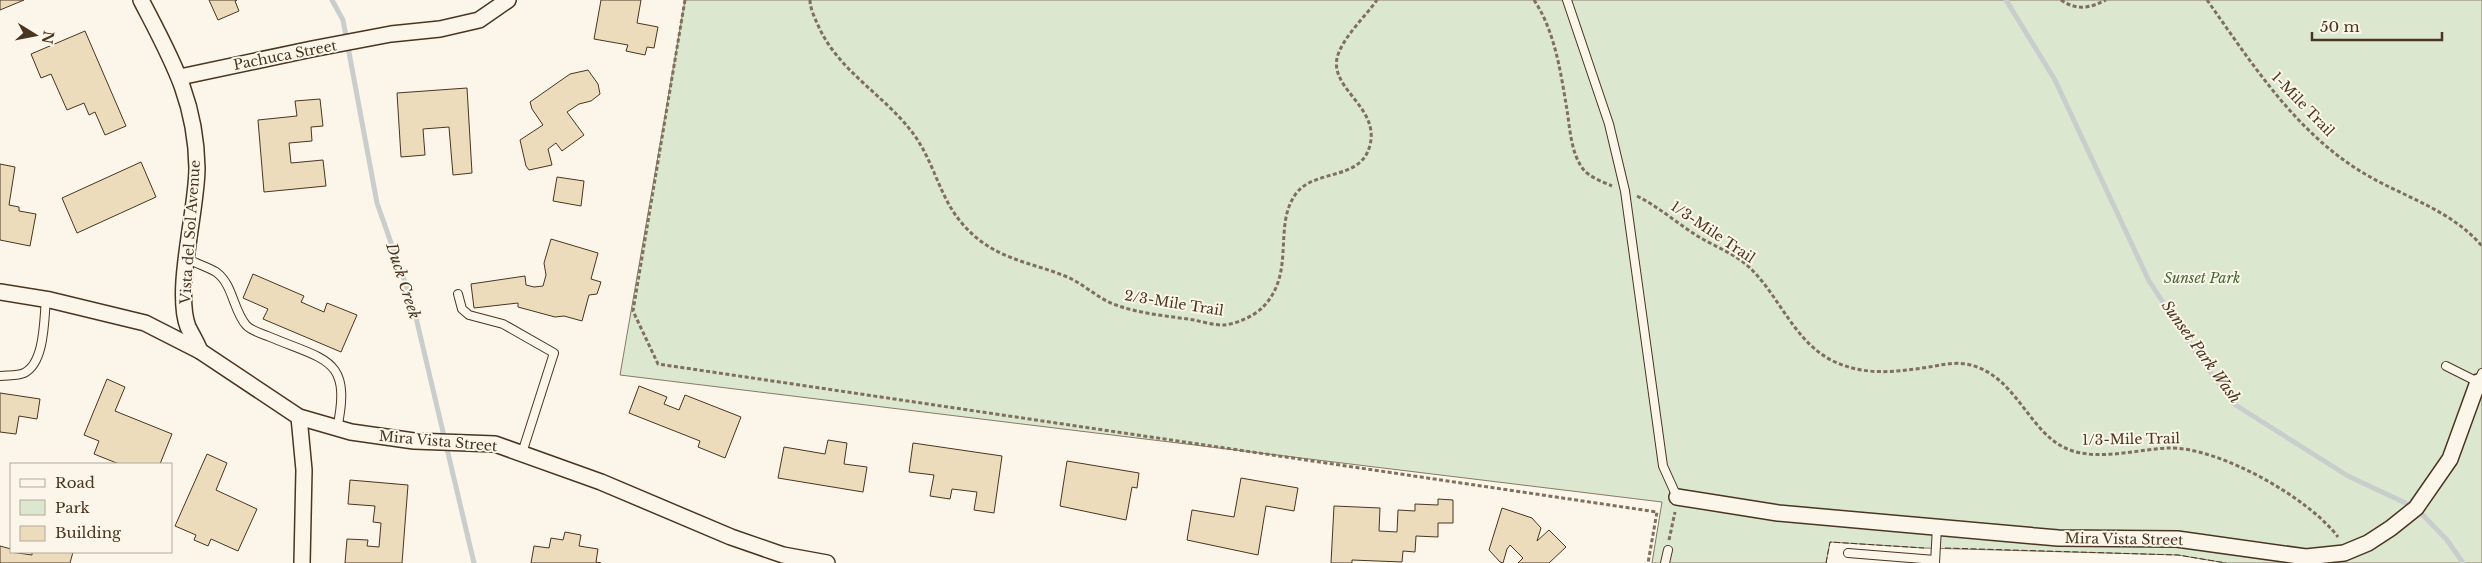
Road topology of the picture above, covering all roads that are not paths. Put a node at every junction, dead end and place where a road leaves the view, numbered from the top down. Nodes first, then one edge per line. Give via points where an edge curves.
1 (141, 0) edge
2 (508, 0) edge
3 (1567, 0) edge
4 (180, 77) junction
5 (188, 259) junction
6 (0, 292) edge
7 (458, 294) dead end
8 (46, 299) junction
9 (200, 351) junction
10 (2446, 366) dead end
11 (0, 376) edge
12 (2481, 381) edge
13 (299, 418) junction
14 (337, 429) junction
15 (522, 454) junction
16 (1677, 497) joint
17 (1937, 527) junction
18 (1668, 550) road end
19 (1848, 552) dead end
20 (819, 562) edge
21 (1935, 562) edge
22 (302, 563) edge
23 (1665, 563) edge

1 - 4 street, Vista del Sol Avenue
2 - 4 street, Pachuca Street via 479,20 312,49
3 - 16 lane via 1609,124 1625,192 1663,466
4 - 5 street, Vista del Sol Avenue via 193,124 197,169
5 - 9 street, Vista del Sol Avenue via 184,303 188,326
5 - 14 lane via 217,273 227,285 247,327 326,361 337,371 343,385
6 - 8 street, Mira Vista Street
7 - 15 lane via 462,310 469,315 503,324 554,353
8 - 9 street, Mira Vista Street via 145,323
8 - 11 lane via 42,345 34,363 24,373
9 - 13 street, Mira Vista Street
10 - 12 lane
12 - 17 street, Mira Vista Street via 2450,460 2416,508 2376,538 2344,553 2306,557 2177,539 2058,538
13 - 14 street, Mira Vista Street
13 - 22 street via 304,470
14 - 15 street, Mira Vista Street via 414,441 495,444
15 - 20 street, Mira Vista Street via 602,482 731,537
16 - 17 street, Mira Vista Street via 1778,513
17 - 21 lane
18 - 23 lane
19 - 21 lane

